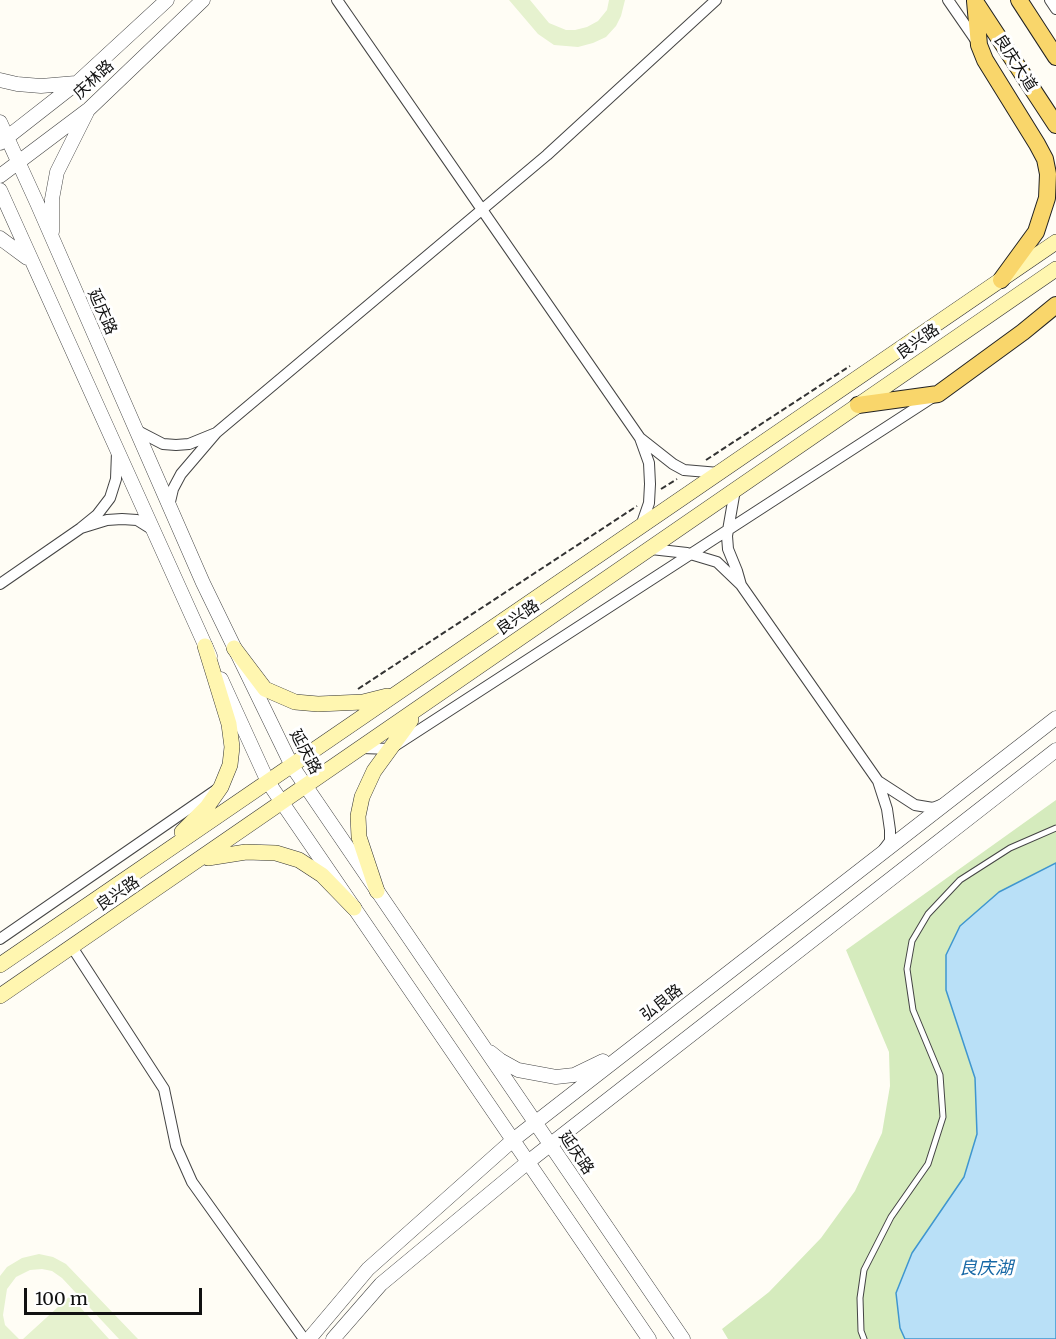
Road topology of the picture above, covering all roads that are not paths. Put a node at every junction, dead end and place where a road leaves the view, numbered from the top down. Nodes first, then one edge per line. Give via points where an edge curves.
1 (167, 0) edge
2 (203, 0) edge
3 (337, 0) edge
4 (716, 0) edge
5 (948, 0) edge
6 (974, 0) edge
7 (1019, 0) edge
8 (1050, 0) edge
9 (1056, 9) edge
10 (979, 45) junction
11 (1056, 57) edge
12 (0, 80) edge
13 (78, 82) junction
14 (89, 109) junction
15 (0, 122) edge
16 (1056, 125) edge
17 (4, 141) edge
18 (18, 161) junction
19 (0, 176) edge
20 (0, 190) edge
21 (482, 210) junction
22 (52, 237) junction
23 (0, 238) edge
24 (1056, 242) edge
25 (32, 262) junction
26 (1056, 269) edge
27 (1000, 280) junction
28 (1056, 304) edge
29 (938, 394) junction
30 (858, 405) junction
31 (136, 430) junction
32 (216, 433) junction
33 (640, 438) junction
34 (117, 452) junction
35 (719, 472) junction
36 (735, 490) junction
37 (169, 506) junction
38 (641, 526) junction
39 (81, 528) junction
40 (153, 530) junction
41 (728, 530) junction
42 (651, 549) junction
43 (691, 554) junction
44 (0, 584) edge
45 (741, 585) junction
46 (205, 646) junction
47 (234, 648) junction
48 (398, 693) junction
49 (420, 708) junction
50 (1056, 718) edge
51 (362, 748) junction
52 (390, 749) junction
53 (1056, 750) edge
54 (292, 766) junction
55 (879, 781) junction
56 (268, 782) junction
57 (221, 787) junction
58 (305, 787) junction
59 (282, 803) junction
60 (946, 803) junction
61 (1056, 828) edge
62 (881, 854) junction
63 (196, 862) junction
64 (149, 863) junction
65 (377, 891) junction
66 (354, 908) junction
67 (0, 939) edge
68 (72, 947) junction
69 (0, 965) edge
70 (0, 996) edge
71 (644, 1038) junction
72 (481, 1044) junction
73 (535, 1123) junction
74 (513, 1140) junction
75 (550, 1145) junction
76 (528, 1162) junction
77 (303, 1339) edge
78 (309, 1339) edge
79 (333, 1339) edge
80 (649, 1339) edge
81 (683, 1339) edge
82 (864, 1339) edge

1 - 13 street, 庆林路
2 - 14 street, 庆林路
3 - 21 street
4 - 21 street
5 - 10 street
6 - 10 main road
6 - 16 main road, 良庆大道
7 - 11 main road
8 - 9 street
10 - 27 main road via 1045,159 1048,174 1047,198 1036,232
12 - 13 street via 41,86
13 - 17 street, 庆林路
14 - 18 street, 庆林路
14 - 22 street via 57,172
15 - 17 street, 延庆路
17 - 18 street, 延庆路
18 - 19 street, 庆林路
18 - 22 street, 延庆路
20 - 25 street
21 - 32 street
21 - 33 street
22 - 31 street, 延庆路
23 - 25 street
24 - 27 main road, 良兴路
25 - 34 street
26 - 30 main road, 良兴路
27 - 35 main road, 良兴路
28 - 29 main road
29 - 30 main road
29 - 41 street
30 - 36 main road, 良兴路
31 - 32 street via 163,444 176,445
31 - 37 street, 延庆路
32 - 37 street via 181,474
33 - 35 street via 684,470
33 - 38 street via 649,463 650,484 649,503
34 - 39 street via 116,479 110,498
34 - 40 street
35 - 38 main road, 良兴路
36 - 41 street
36 - 42 main road, 良兴路
37 - 47 street, 延庆路
38 - 48 main road, 良兴路
39 - 40 street via 122,519 136,520
39 - 44 street
40 - 46 street
41 - 43 street
41 - 45 street via 728,549
42 - 43 street
42 - 49 main road, 良兴路
43 - 45 street via 717,562
43 - 52 street
45 - 55 street
46 - 56 street
46 - 57 main road via 229,724 232,747
47 - 48 main road via 265,689 295,702 363,702
47 - 54 street, 延庆路
48 - 54 main road, 良兴路
49 - 51 main road, 良兴路
49 - 52 main road
50 - 60 street, 弘良路
51 - 52 street
51 - 58 main road, 良兴路
52 - 65 main road via 374,771 358,816 359,837
53 - 75 street
54 - 56 main road, 良兴路
54 - 58 street, 延庆路
55 - 60 street via 915,805 933,807
55 - 62 street via 890,830 890,841
56 - 59 street
56 - 64 main road, 良兴路
57 - 64 main road via 207,807
57 - 67 street
58 - 59 main road, 良兴路
58 - 65 street, 延庆路
59 - 63 main road, 良兴路
59 - 66 street
60 - 62 street, 弘良路
61 - 82 lane via 1010,848 960,880 928,914 912,941 907,969 913,1010 940,1075 943,1117 927,1164 891,1217 864,1270 860,1298
62 - 71 street, 弘良路
63 - 66 main road via 246,852 291,857 322,875
63 - 68 main road, 良兴路
64 - 69 main road, 良兴路
65 - 72 street, 延庆路
66 - 74 street
68 - 70 main road, 良兴路
68 - 77 street via 164,1089 176,1146 192,1182
71 - 72 street via 590,1069 556,1077 518,1070
71 - 73 street, 弘良路
72 - 73 street, 延庆路
73 - 74 street, 弘良路
73 - 75 street, 延庆路
74 - 76 street
74 - 78 street, 弘良路 via 368,1269
75 - 76 street
75 - 81 street, 延庆路
76 - 79 street via 381,1284
76 - 80 street

